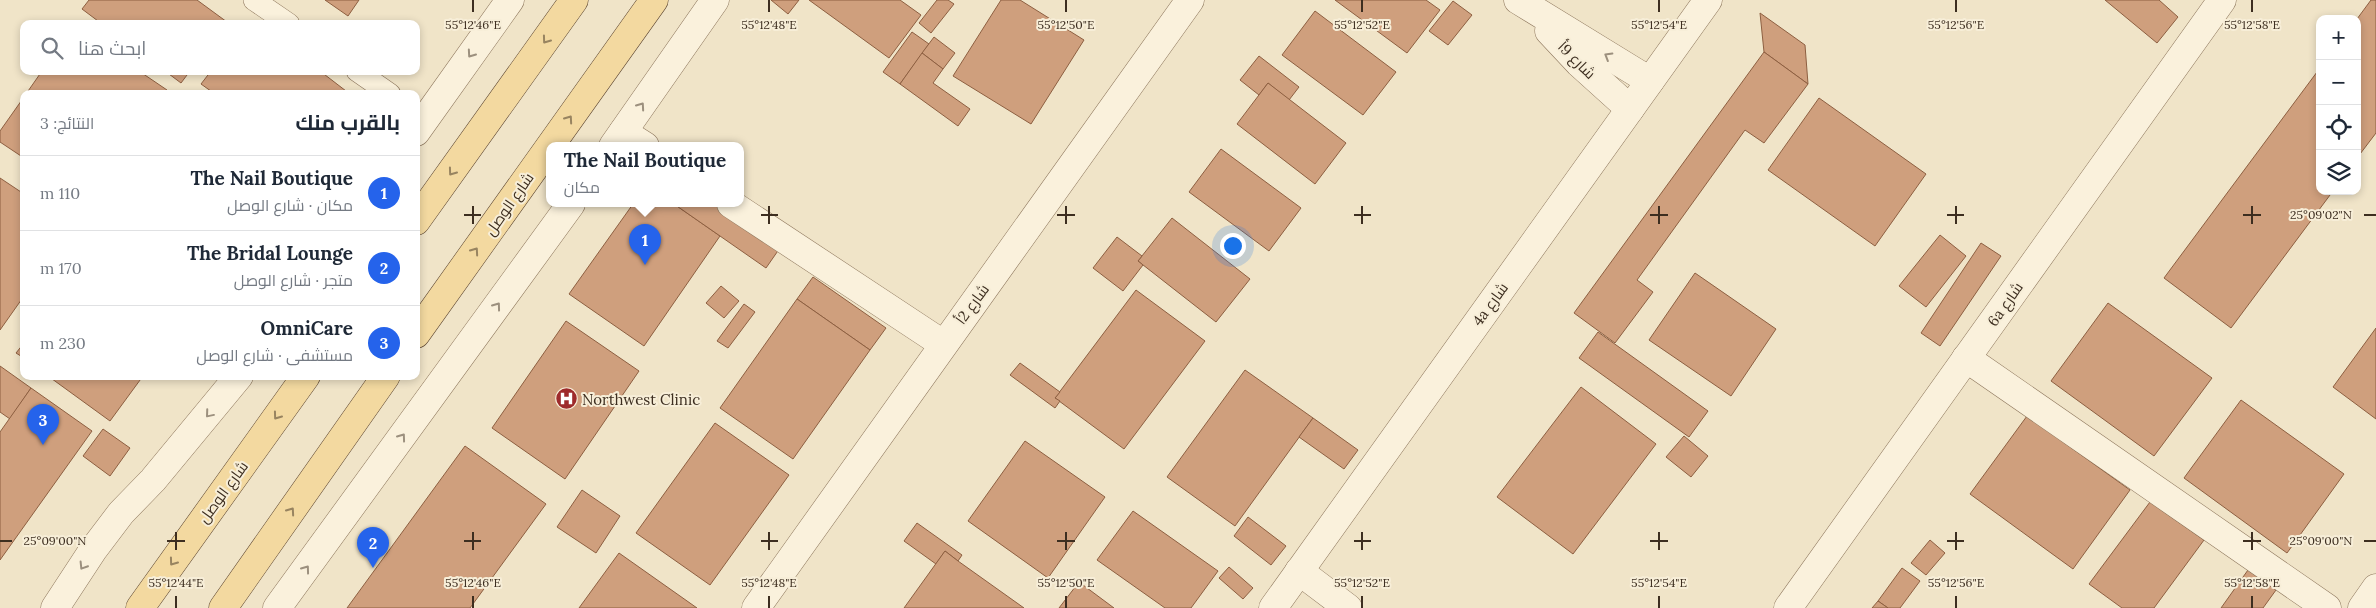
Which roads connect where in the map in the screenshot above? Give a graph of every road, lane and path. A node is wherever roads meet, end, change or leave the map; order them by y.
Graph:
1 (254, 0) edge
2 (510, 0) edge
3 (574, 0) edge
4 (654, 0) edge
5 (715, 0) edge
6 (1190, 0) edge
7 (1708, 0) edge
8 (2222, 0) edge
9 (1523, 4) edge
10 (283, 20) edge
11 (363, 75) edge
12 (1650, 81) junction
13 (384, 90) edge
14 (1630, 109) junction
15 (420, 120) edge
16 (553, 142) edge
17 (627, 142) edge
18 (546, 152) edge
19 (569, 207) edge
20 (736, 207) edge
21 (420, 215) edge
22 (420, 328) edge
23 (943, 344) junction
24 (1966, 358) junction
25 (237, 380) edge
26 (303, 380) edge
27 (383, 380) edge
28 (1299, 571) junction
29 (2376, 588) edge
30 (1285, 604) edge
31 (55, 608) edge
32 (140, 608) edge
33 (223, 608) edge
34 (277, 608) edge
35 (756, 608) edge
36 (1348, 608) edge
37 (1788, 608) edge
38 (2327, 608) edge
39 (2362, 608) edge

1 - 10 lane
2 -> 15 street
3 -> 21 main road
16 -> 4 main road, شارع الوصل
17 -> 5 street
6 - 23 street, شارع 2أ
7 - 12 street, 4a شارع
8 - 24 street, 6a شارع
12 -> 9 street, شارع 9أ
9 - 14 street, شارع 9أ
11 - 13 lane
12 - 14 street, 4a شارع
14 - 28 street, 4a شارع
22 -> 18 main road, شارع الوصل
34 -> 19 street
20 - 23 street
23 - 35 street, شارع 2أ
24 - 37 street, 6a شارع
24 - 38 street
25 -> 31 street
26 -> 32 main road, شارع الوصل
33 -> 27 main road
28 - 30 street, 4a شارع
28 - 36 street
29 - 39 street

